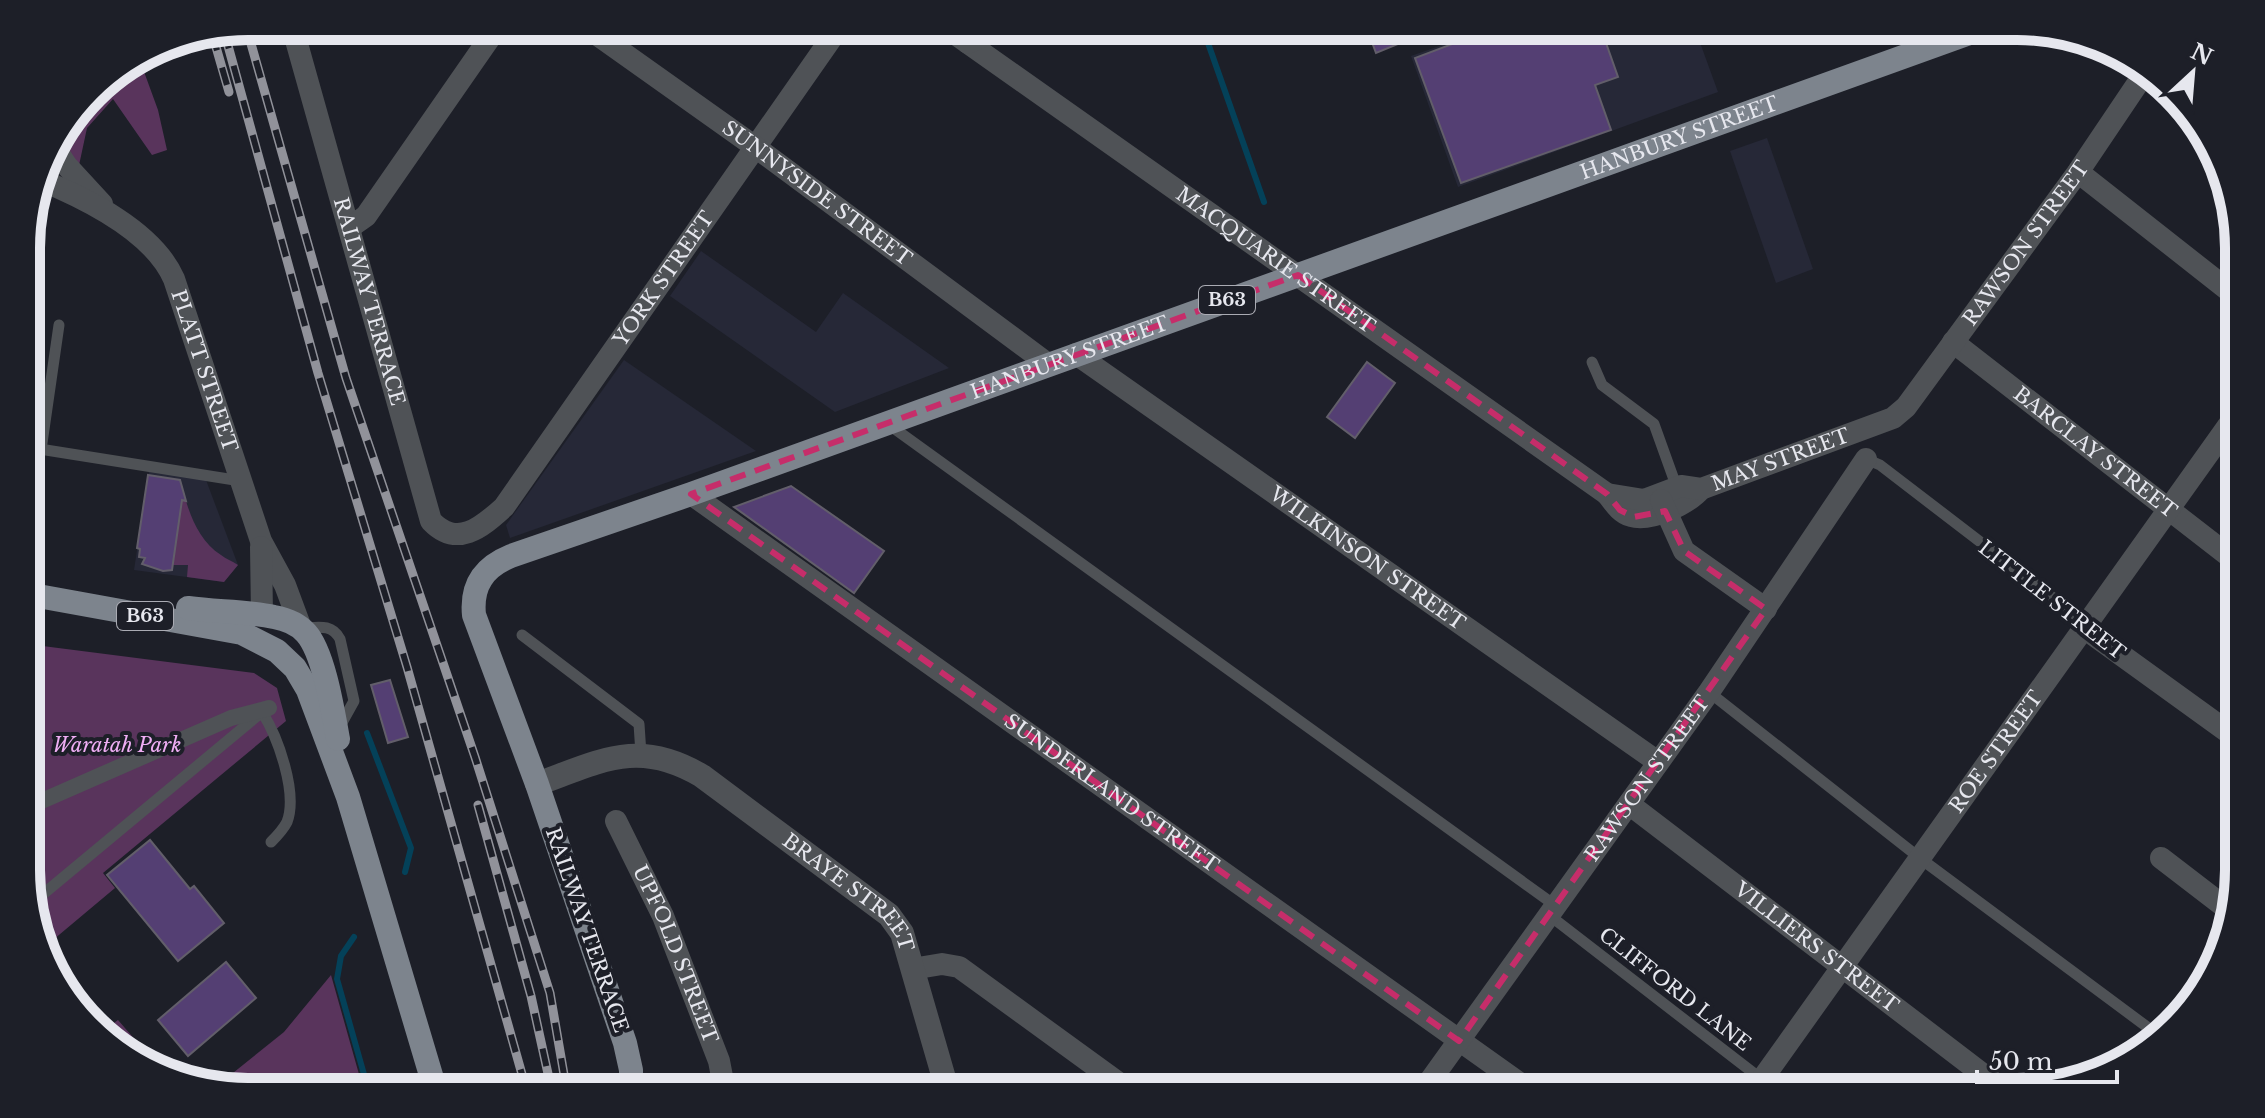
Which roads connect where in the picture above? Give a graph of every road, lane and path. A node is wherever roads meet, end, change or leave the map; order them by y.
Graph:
1 (296, 40) edge
2 (488, 40) edge
3 (605, 40) edge
4 (830, 40) edge
5 (964, 40) edge
6 (975, 40) edge
7 (1950, 40) edge
8 (968, 43) junction
9 (2140, 80) edge
10 (754, 146) junction
11 (61, 156) edge
12 (2078, 172) junction
13 (51, 184) edge
14 (116, 219) junction
15 (349, 228) junction
16 (1298, 275) junction
17 (2225, 288) edge
18 (59, 325) dead end
19 (1953, 342) junction
20 (1076, 354) junction
21 (1592, 362) dead end
22 (1048, 364) junction
23 (887, 424) junction
24 (1860, 431) joint
25 (2225, 431) edge
26 (41, 450) joint
27 (1866, 459) joint
28 (241, 481) junction
29 (691, 494) junction
30 (1667, 498) junction
31 (2170, 510) junction
32 (484, 525) joint
33 (261, 541) junction
34 (2225, 553) edge
35 (476, 588) joint
36 (40, 593) edge
37 (40, 594) edge
38 (1766, 609) junction
39 (262, 615) junction
40 (301, 628) junction
41 (2084, 628) junction
42 (522, 635) dead end
43 (314, 689) junction
44 (1709, 692) junction
45 (269, 708) dead end
46 (2225, 730) edge
47 (336, 731) junction
48 (641, 754) junction
49 (1658, 762) junction
50 (537, 784) junction
51 (348, 797) junction
52 (40, 802) edge
53 (1629, 804) junction
54 (616, 821) dead end
55 (271, 842) dead end
56 (2161, 858) dead end
57 (1921, 859) junction
58 (42, 895) edge
59 (2222, 905) edge
60 (1553, 910) junction
61 (1842, 965) junction
62 (912, 969) junction
63 (2150, 1029) edge
64 (1459, 1041) junction
65 (432, 1078) edge
66 (631, 1078) edge
67 (722, 1078) edge
68 (944, 1078) edge
69 (1112, 1078) edge
70 (1432, 1078) edge
71 (1512, 1078) edge
72 (1753, 1078) edge
73 (1770, 1078) edge
74 (1988, 1078) edge

1 - 15 street, RAILWAY TERRACE
2 - 15 street
3 - 10 street, SUNNYSIDE STREET
4 - 10 street, YORK STREET
5 - 8 street, MACQUARIE STREET
6 - 8 street
7 - 16 main road, HANBURY STREET / B63
8 - 16 street, MACQUARIE STREET
9 - 12 street, RAWSON STREET
10 - 22 street, SUNNYSIDE STREET
10 - 32 street, YORK STREET
11 - 14 street, PLATT STREET
12 - 17 street
12 - 19 street, RAWSON STREET
13 - 14 street, PLATT STREET
14 - 28 street, PLATT STREET
15 - 32 street, RAILWAY TERRACE
16 - 20 main road, HANBURY STREET / B63
16 - 30 street, MACQUARIE STREET
18 - 26 lane
19 - 24 street, RAWSON STREET
19 - 31 street, BARCLAY STREET
20 - 22 main road, HANBURY STREET / B63
20 - 49 street, WILKINSON STREET
21 - 30 lane
22 - 23 main road, HANBURY STREET / B63
23 - 29 main road, HANBURY STREET / B63
23 - 60 lane, CLIFFORD LANE
24 - 30 street, MAY STREET
25 - 31 street, ROE STREET
26 - 28 lane
27 - 38 street, RAWSON STREET
27 - 41 lane, LITTLE STREET
28 - 33 street, PLATT STREET
29 - 35 main road, HANBURY STREET / B63
29 - 64 street, SUNDERLAND STREET
30 - 38 street
31 - 34 street, BARCLAY STREET
31 - 41 street, ROE STREET
33 - 39 street, PLATT STREET
33 - 40 street, PLATT STREET
35 - 50 main road, RAILWAY TERRACE / B63
36 - 39 main road, B63
37 - 43 main road, B63
38 - 44 street, RAWSON STREET
39 - 40 main road, B63
39 - 43 main road
40 - 43 main road, B63
40 - 47 lane
41 - 46 street, LITTLE STREET
41 - 57 street, ROE STREET
42 - 48 lane
43 - 47 main road, B63
43 - 51 main road, B63
44 - 49 street, RAWSON STREET
44 - 57 lane
45 - 52 street
47 - 51 main road, B63
48 - 50 street, BRAYE STREET
48 - 62 street, BRAYE STREET
49 - 53 street, RAWSON STREET
50 - 66 main road, RAILWAY TERRACE / B63
51 - 65 main road, B63
53 - 60 street, RAWSON STREET
53 - 61 street, VILLIERS STREET
54 - 67 street, UPFOLD STREET
55 - 58 lane
56 - 59 street
57 - 61 street, ROE STREET
57 - 63 lane
60 - 64 street, RAWSON STREET
60 - 72 lane, CLIFFORD LANE
61 - 73 street, ROE STREET
61 - 74 street, VILLIERS STREET
62 - 68 street
62 - 69 street, BRAYE STREET
64 - 70 street, RAWSON STREET
64 - 71 street, SUNDERLAND STREET

